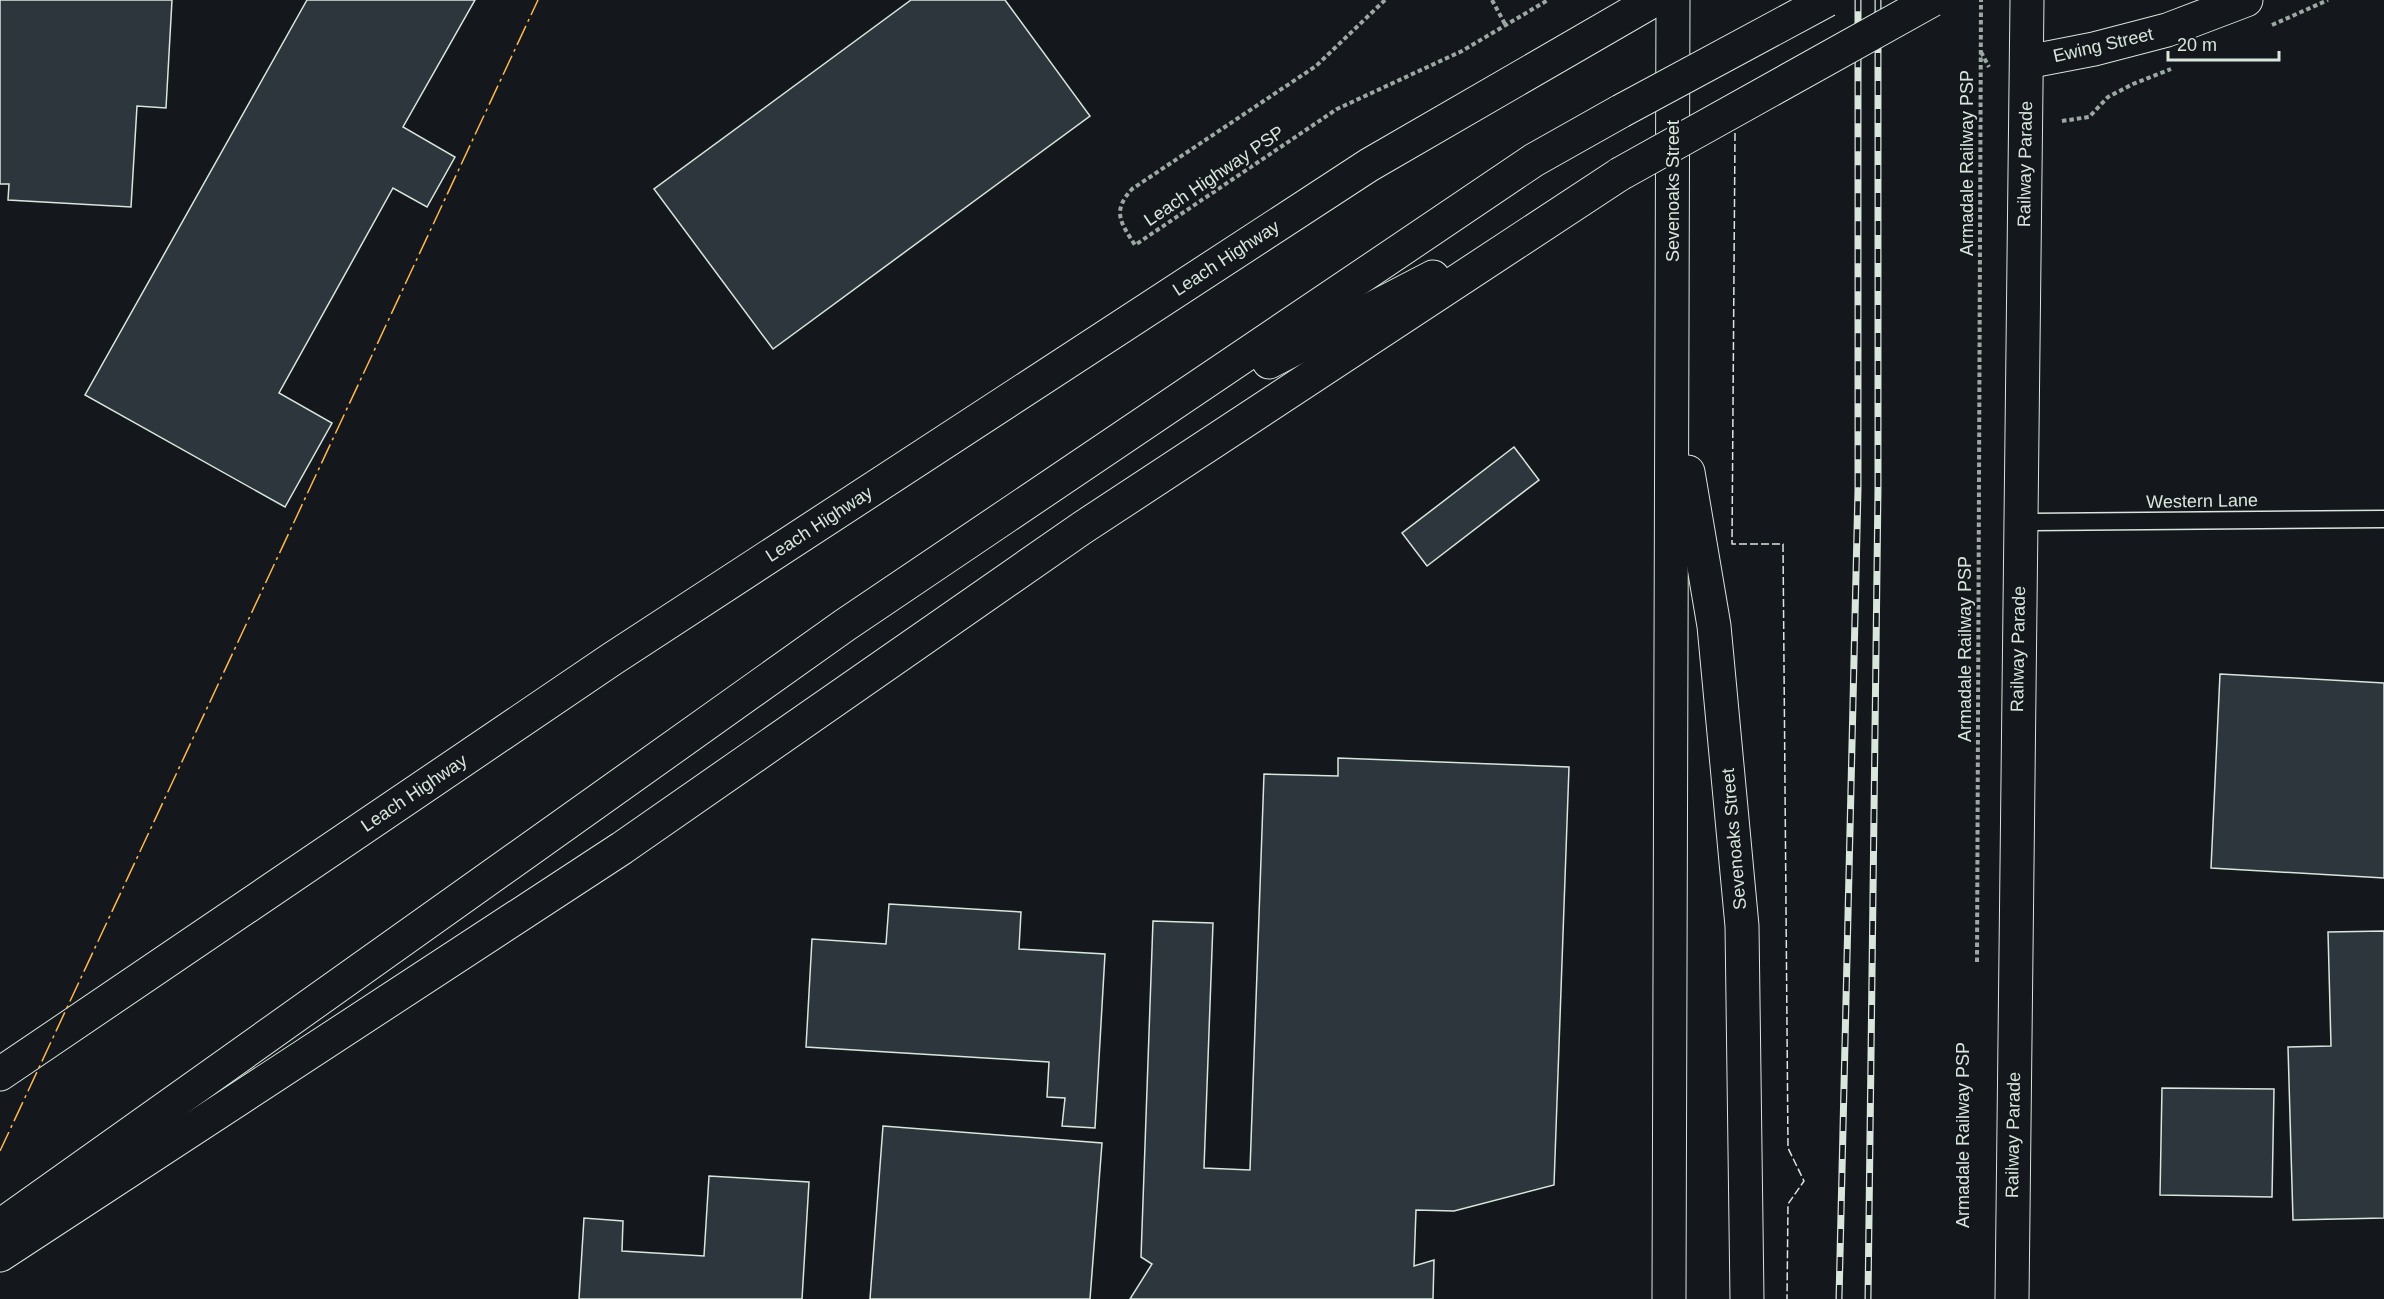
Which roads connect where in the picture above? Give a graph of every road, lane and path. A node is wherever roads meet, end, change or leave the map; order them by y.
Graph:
1 (1385, 0) edge
2 (1492, 0) edge
3 (1548, 0) edge
4 (1654, 0) edge
5 (1673, 0) edge
6 (1827, 0) edge
7 (1932, 0) edge
8 (1981, 0) edge
9 (2027, 0) edge
10 (2246, 0) edge
11 (1506, 26) junction
12 (2027, 62) junction
13 (1547, 220) junction
14 (1673, 382) junction
15 (1027, 502) junction
16 (2384, 519) edge
17 (2020, 522) junction
18 (1977, 965) dead end
19 (0, 1074) edge
20 (0, 1226) edge
21 (0, 1254) edge
22 (1669, 1299) edge
23 (1747, 1299) edge
24 (2012, 1299) edge

1 - 11 path, Leach Highway PSP
2 - 11 path
3 - 11 path, Leach Highway PSP
4 - 19 main road, Leach Highway
5 - 14 main road, Sevenoaks Street
6 - 15 main road, bridge
7 - 13 main road, bridge
8 - 18 path, Armadale Railway PSP
9 - 12 main road, Railway Parade
10 - 12 main road, Ewing Street
12 - 17 main road, Railway Parade
13 - 15 main road
13 - 21 main road
14 - 22 main road, Sevenoaks Street
14 - 23 main road, Sevenoaks Street
15 - 20 main road
16 - 17 lane, Western Lane
17 - 24 main road, Railway Parade

